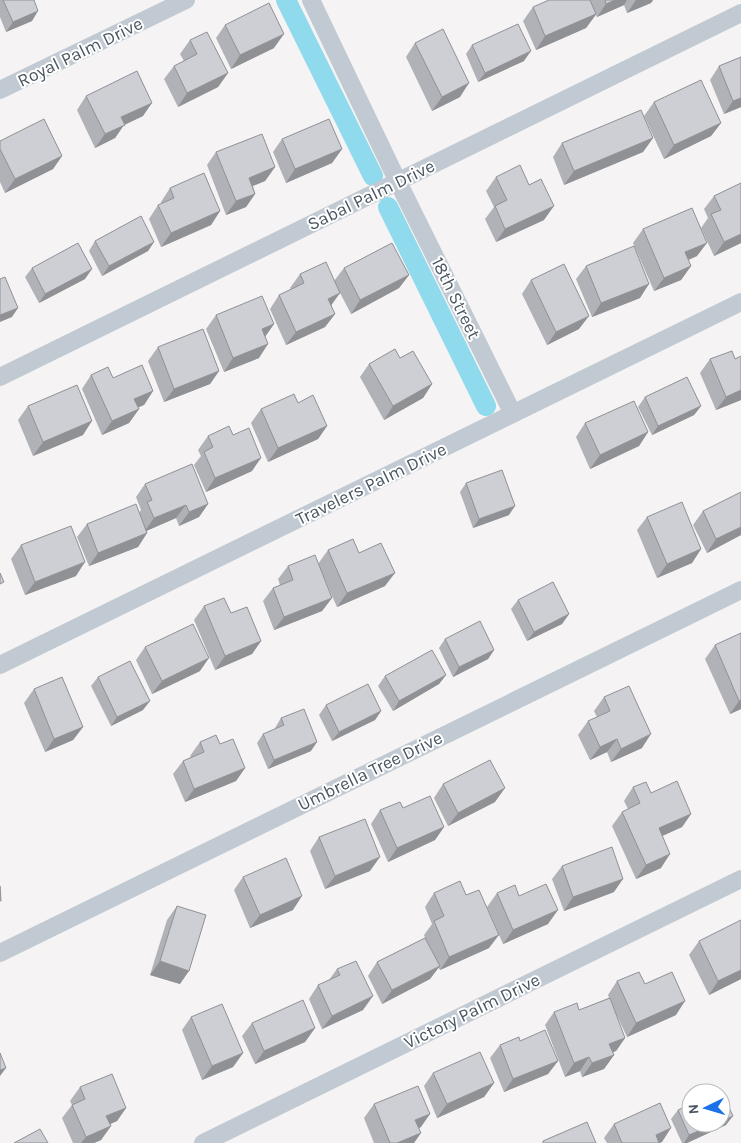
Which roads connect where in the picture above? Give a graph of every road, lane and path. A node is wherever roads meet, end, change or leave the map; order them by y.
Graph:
1 (186, 0) edge
2 (311, 0) edge
3 (741, 13) edge
4 (0, 90) edge
5 (398, 182) junction
6 (741, 302) edge
7 (0, 377) edge
8 (514, 414) junction
9 (741, 590) edge
10 (0, 665) edge
11 (741, 879) edge
12 (0, 953) edge
13 (203, 1143) edge

1 - 4 street, Royal Palm Drive
2 - 5 street, 18th Street
3 - 5 street, Sabal Palm Drive
5 - 7 street, Sabal Palm Drive
5 - 8 street, 18th Street
6 - 8 street, Travelers Palm Drive
8 - 10 street, Travelers Palm Drive
9 - 12 street, Umbrella Tree Drive
11 - 13 street, Victory Palm Drive

